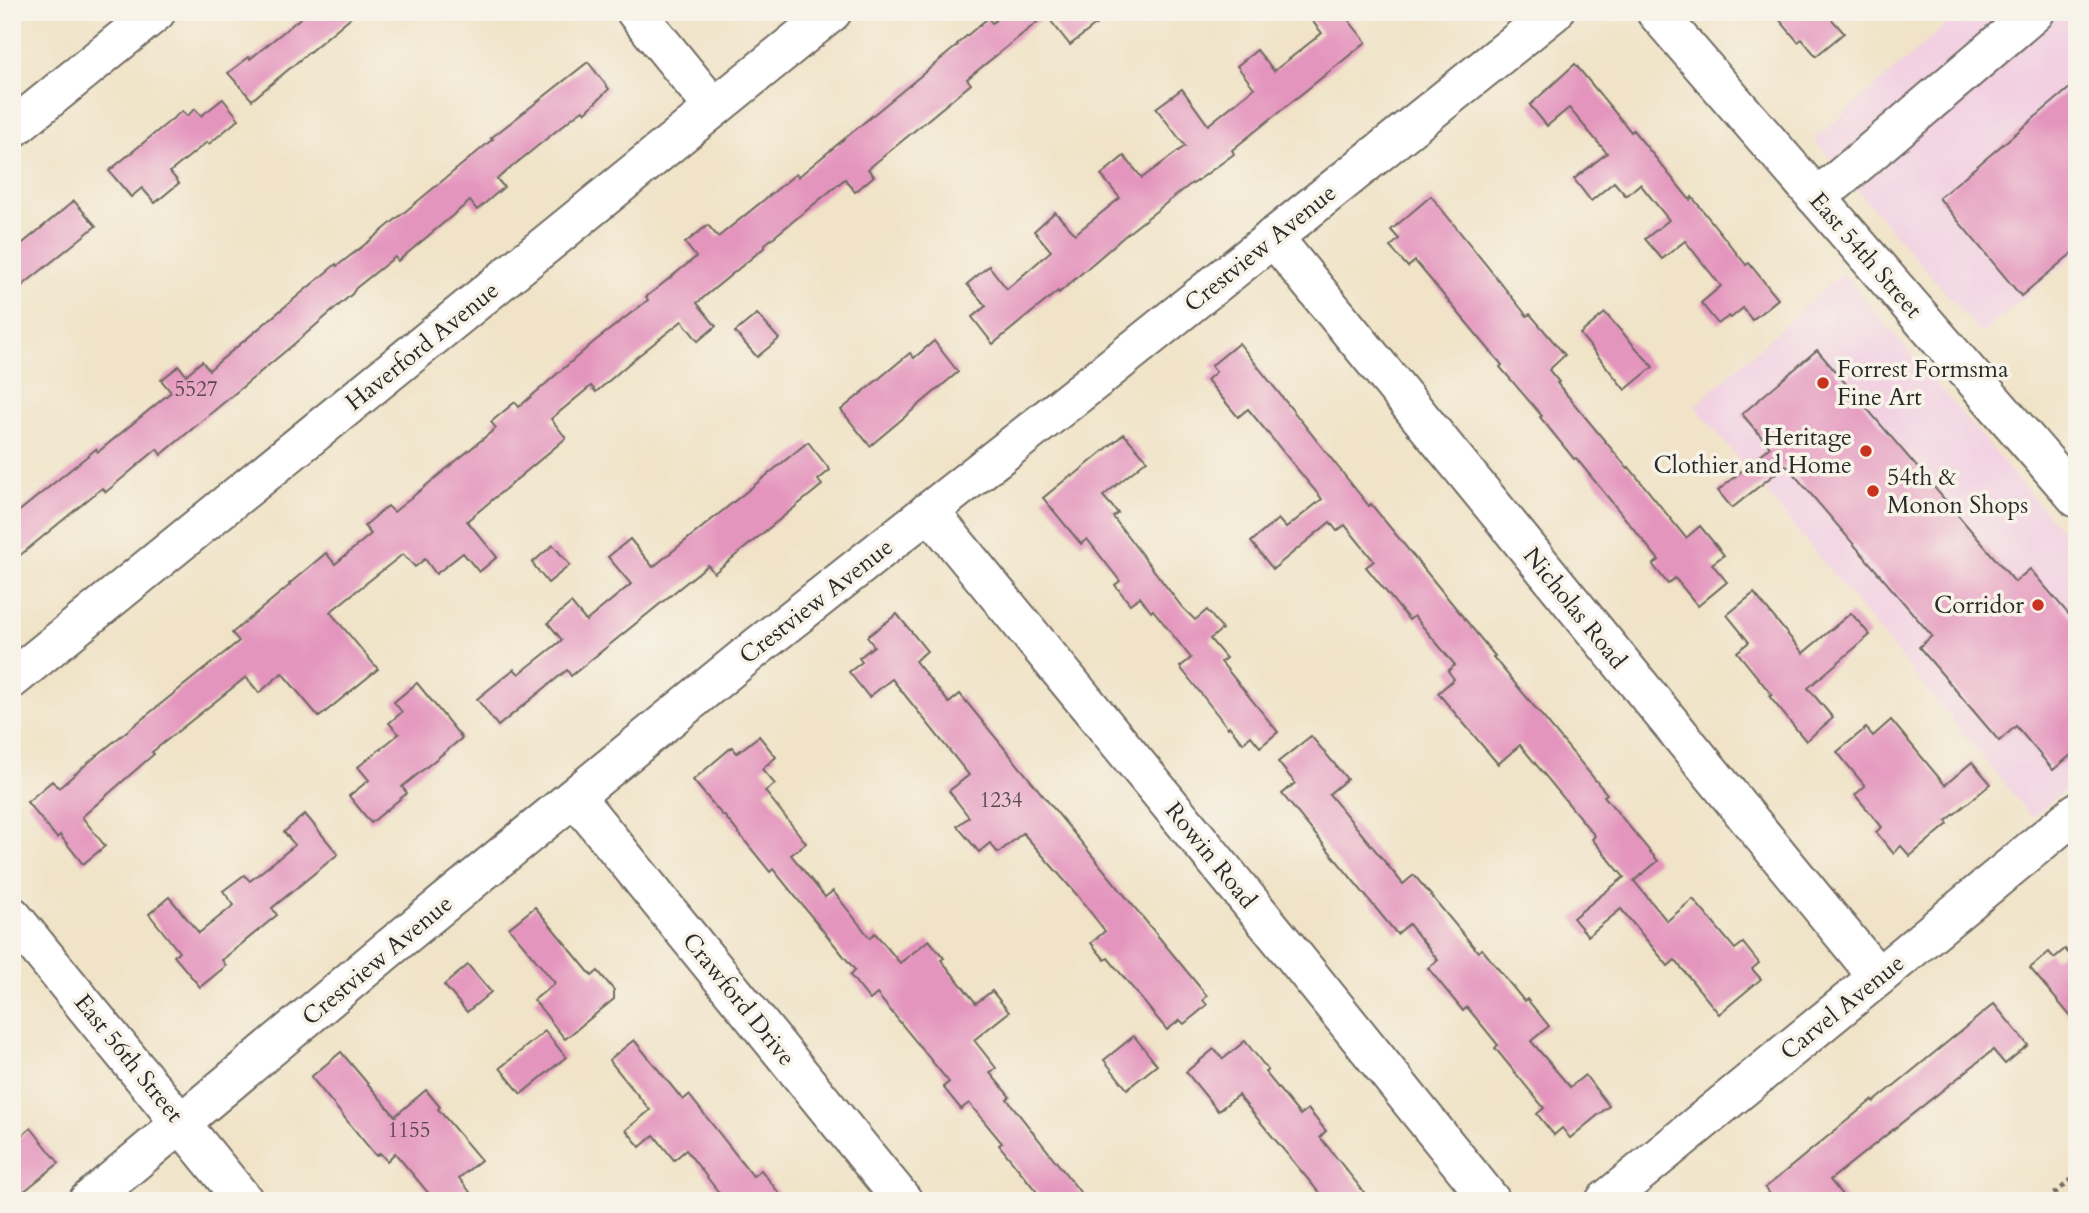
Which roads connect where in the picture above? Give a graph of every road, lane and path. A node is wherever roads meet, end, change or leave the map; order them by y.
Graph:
1 (156, 12) edge
2 (636, 12) edge
3 (832, 12) edge
4 (1554, 12) edge
5 (1656, 12) edge
6 (2035, 12) edge
7 (714, 108) junction
8 (12, 129) edge
9 (1815, 196) junction
10 (1273, 237) junction
11 (2077, 498) edge
12 (929, 511) junction
13 (12, 679) edge
14 (575, 797) junction
15 (2077, 812) edge
16 (12, 916) edge
17 (1878, 978) junction
18 (181, 1122) junction
19 (2077, 1175) edge
20 (88, 1201) edge
21 (244, 1201) edge
22 (903, 1201) edge
23 (1491, 1201) edge
24 (1605, 1201) edge
25 (2046, 1201) edge

1 - 8 street
2 - 7 street
3 - 7 street, Haverford Avenue
4 - 10 street, Crestview Avenue
5 - 9 street, East 54th Street
6 - 9 street
7 - 13 street, Haverford Avenue
9 - 11 street, East 54th Street
10 - 12 street, Crestview Avenue
10 - 17 street, Nicholas Road
12 - 14 street, Crestview Avenue
12 - 23 street, Rowin Road
14 - 18 street, Crestview Avenue
14 - 22 street, Crawford Drive
15 - 17 street, Carvel Avenue
16 - 18 street, East 56th Street
17 - 24 street, Carvel Avenue
18 - 20 street, Crestview Avenue
18 - 21 street, East 56th Street
19 - 25 path

